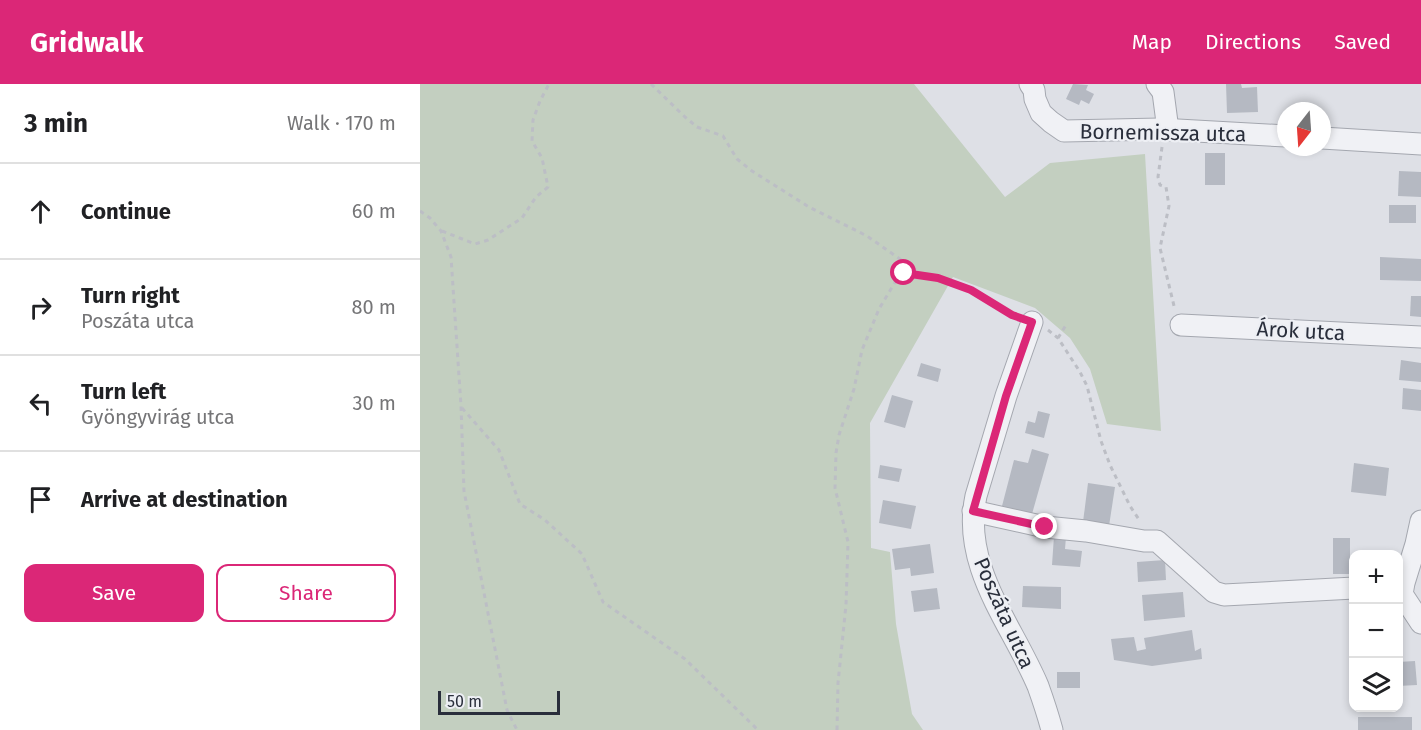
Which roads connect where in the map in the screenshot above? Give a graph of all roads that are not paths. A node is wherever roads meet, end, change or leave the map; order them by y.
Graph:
1 (1030, 84) edge
2 (1157, 84) edge
3 (1168, 130) junction
4 (1277, 136) edge
5 (1331, 139) edge
6 (1421, 144) edge
7 (1032, 322) road end
8 (1181, 325) road end
9 (1421, 337) edge
10 (973, 511) junction
11 (1421, 521) edge
12 (1419, 544) edge
13 (1403, 586) edge
14 (1349, 588) edge
15 (1403, 598) edge
16 (1421, 623) edge
17 (1052, 730) edge

1 - 3 street, Bornemissza utca
2 - 3 street
3 - 4 street, Bornemissza utca
5 - 6 street
7 - 10 street, Poszáta utca
8 - 9 street, Árok utca
10 - 14 street
10 - 17 street, Poszáta utca
11 - 12 street
12 - 13 street
15 - 16 street

